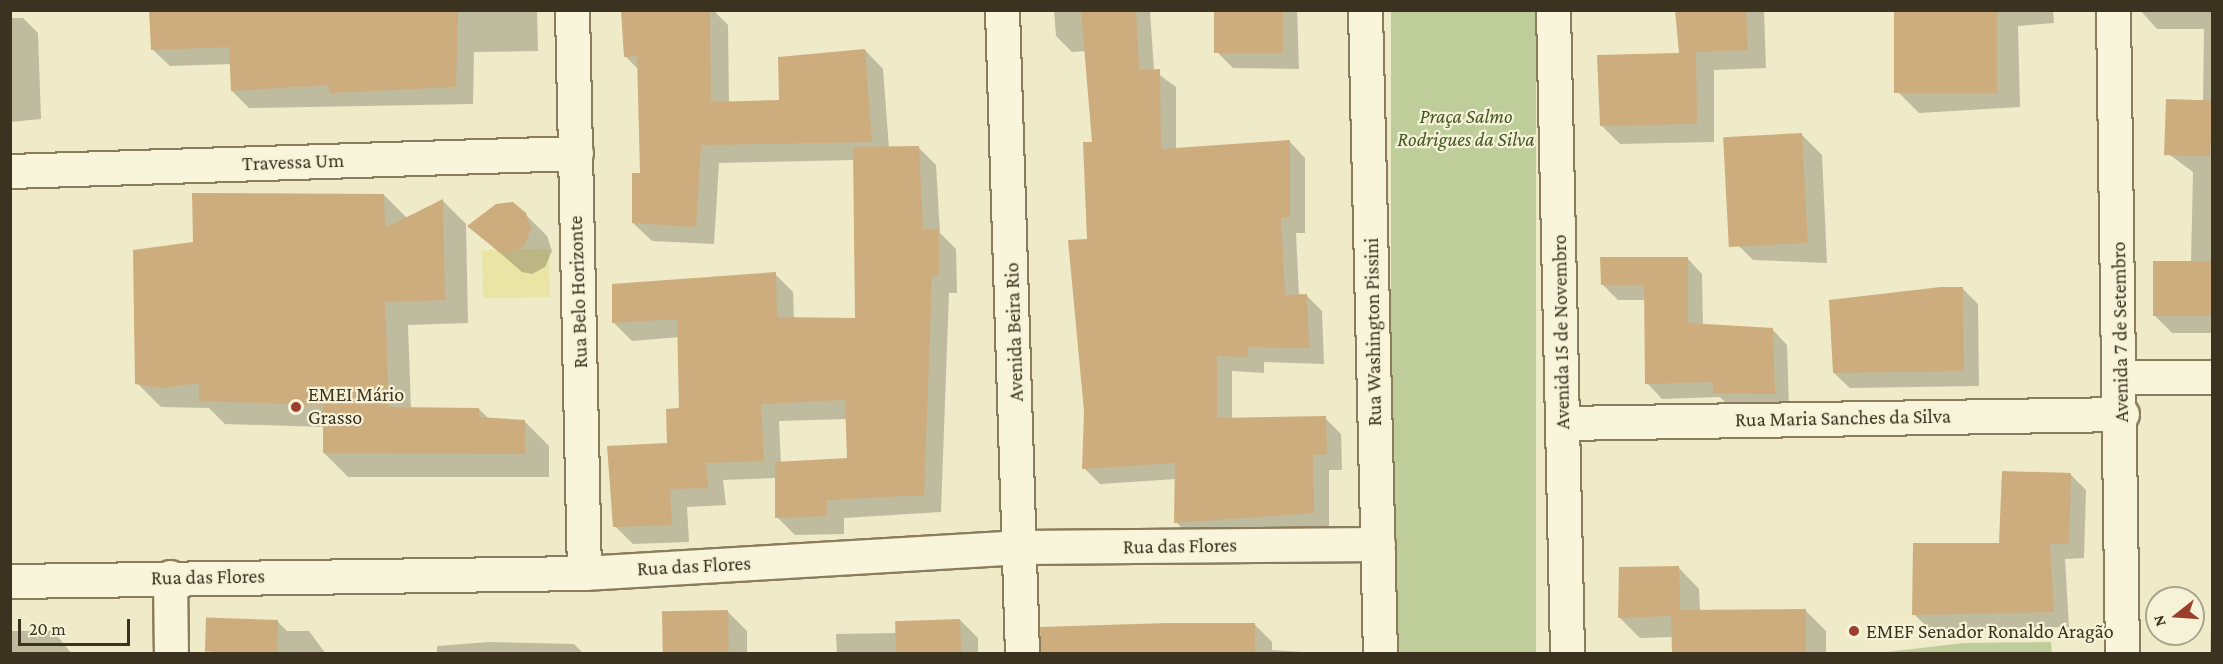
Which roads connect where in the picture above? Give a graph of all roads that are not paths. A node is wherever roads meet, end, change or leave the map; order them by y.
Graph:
1 (572, 10) edge
2 (1002, 10) edge
3 (1365, 10) edge
4 (1552, 10) edge
5 (2113, 10) edge
6 (576, 153) junction
7 (10, 171) edge
8 (2122, 377) junction
9 (2212, 378) edge
10 (2122, 414) junction
11 (1563, 423) junction
12 (1378, 544) junction
13 (1021, 547) junction
14 (584, 573) junction
15 (170, 577) junction
16 (10, 581) edge
17 (171, 654) edge
18 (1022, 654) edge
19 (1380, 654) edge
20 (1567, 654) edge
21 (2122, 654) edge

1 - 6 street, Rua Belo Horizonte
2 - 13 street, Avenida Beira Rio
3 - 12 street, Rua Washington Pissini
4 - 11 street, Avenida 15 de Novembro
5 - 8 street, Avenida 7 de Setembro
6 - 7 street, Travessa Um
6 - 14 street, Rua Belo Horizonte
8 - 9 street
8 - 10 street, Avenida 7 de Setembro
10 - 11 street, Rua Maria Sanches da Silva
10 - 21 street, Avenida 7 de Setembro
11 - 20 street, Avenida 15 de Novembro
12 - 13 street, Rua das Flores
12 - 19 street, Rua Washington Pissini
13 - 14 street, Rua das Flores
13 - 18 street, Avenida Beira Rio
14 - 15 street, Rua das Flores
15 - 16 street, Rua das Flores
15 - 17 street

